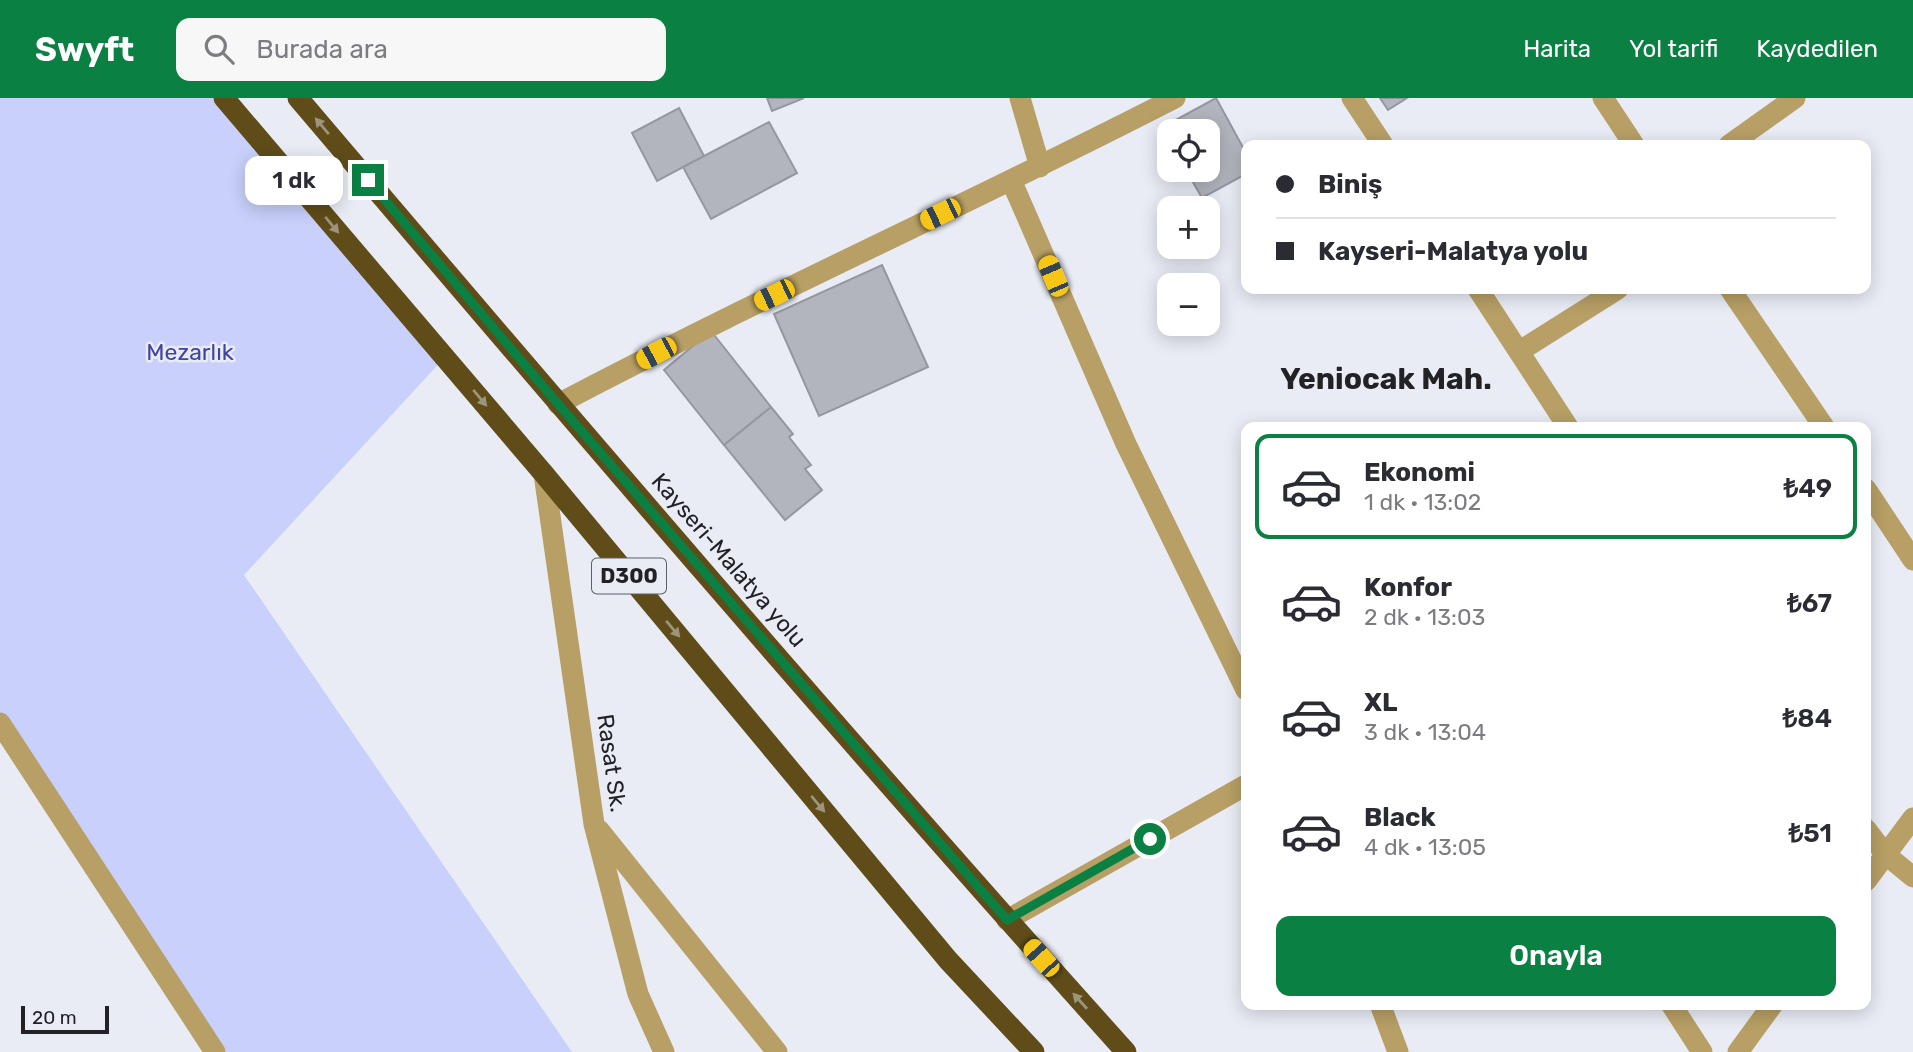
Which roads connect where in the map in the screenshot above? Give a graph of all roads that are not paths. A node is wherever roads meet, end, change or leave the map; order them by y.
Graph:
1 (224, 98) edge
2 (298, 98) edge
3 (1020, 98) edge
4 (1175, 98) edge
5 (1352, 98) edge
6 (1602, 98) edge
7 (1795, 98) edge
8 (1380, 140) edge
9 (1631, 140) edge
10 (1736, 140) edge
11 (1041, 167) junction
12 (1011, 180) junction
13 (1481, 294) edge
14 (1610, 294) edge
15 (1733, 294) edge
16 (1520, 351) junction
17 (558, 404) junction
18 (1565, 422) edge
19 (1821, 422) edge
20 (544, 474) junction
21 (1871, 497) edge
22 (1913, 560) edge
23 (1241, 680) edge
24 (0, 723) edge
25 (1241, 788) edge
26 (1913, 818) edge
27 (594, 824) junction
28 (1871, 836) edge
29 (1885, 854) junction
30 (1871, 874) edge
31 (1913, 877) edge
32 (1007, 920) junction
33 (1382, 1010) edge
34 (1675, 1010) edge
35 (1769, 1010) edge
36 (1746, 1048) edge
37 (215, 1052) edge
38 (664, 1052) edge
39 (777, 1052) edge
40 (1034, 1052) edge
41 (1126, 1052) edge
42 (1398, 1052) edge
43 (1702, 1052) edge

1 -> 20 highway, D300
17 -> 2 highway, Kayseri-Malatya yolu / D300
3 - 11 street
4 - 11 street
5 - 8 street
6 - 9 street
7 - 10 street
11 - 12 street
12 - 17 street
12 - 23 street
13 - 16 street
14 - 16 street
15 - 19 street
16 - 18 street
17 - 32 highway, Kayseri-Malatya yolu / D300
20 - 27 street, Rasat Sk.
20 -> 40 highway, D300
21 - 22 street
24 - 37 street
25 - 32 street
26 - 29 street
27 - 38 street, Rasat Sk.
27 - 39 street
28 - 29 street
29 - 30 street
29 - 31 street
41 -> 32 highway, Kayseri-Malatya yolu / D300
33 - 42 street
34 - 43 street
35 - 36 street

